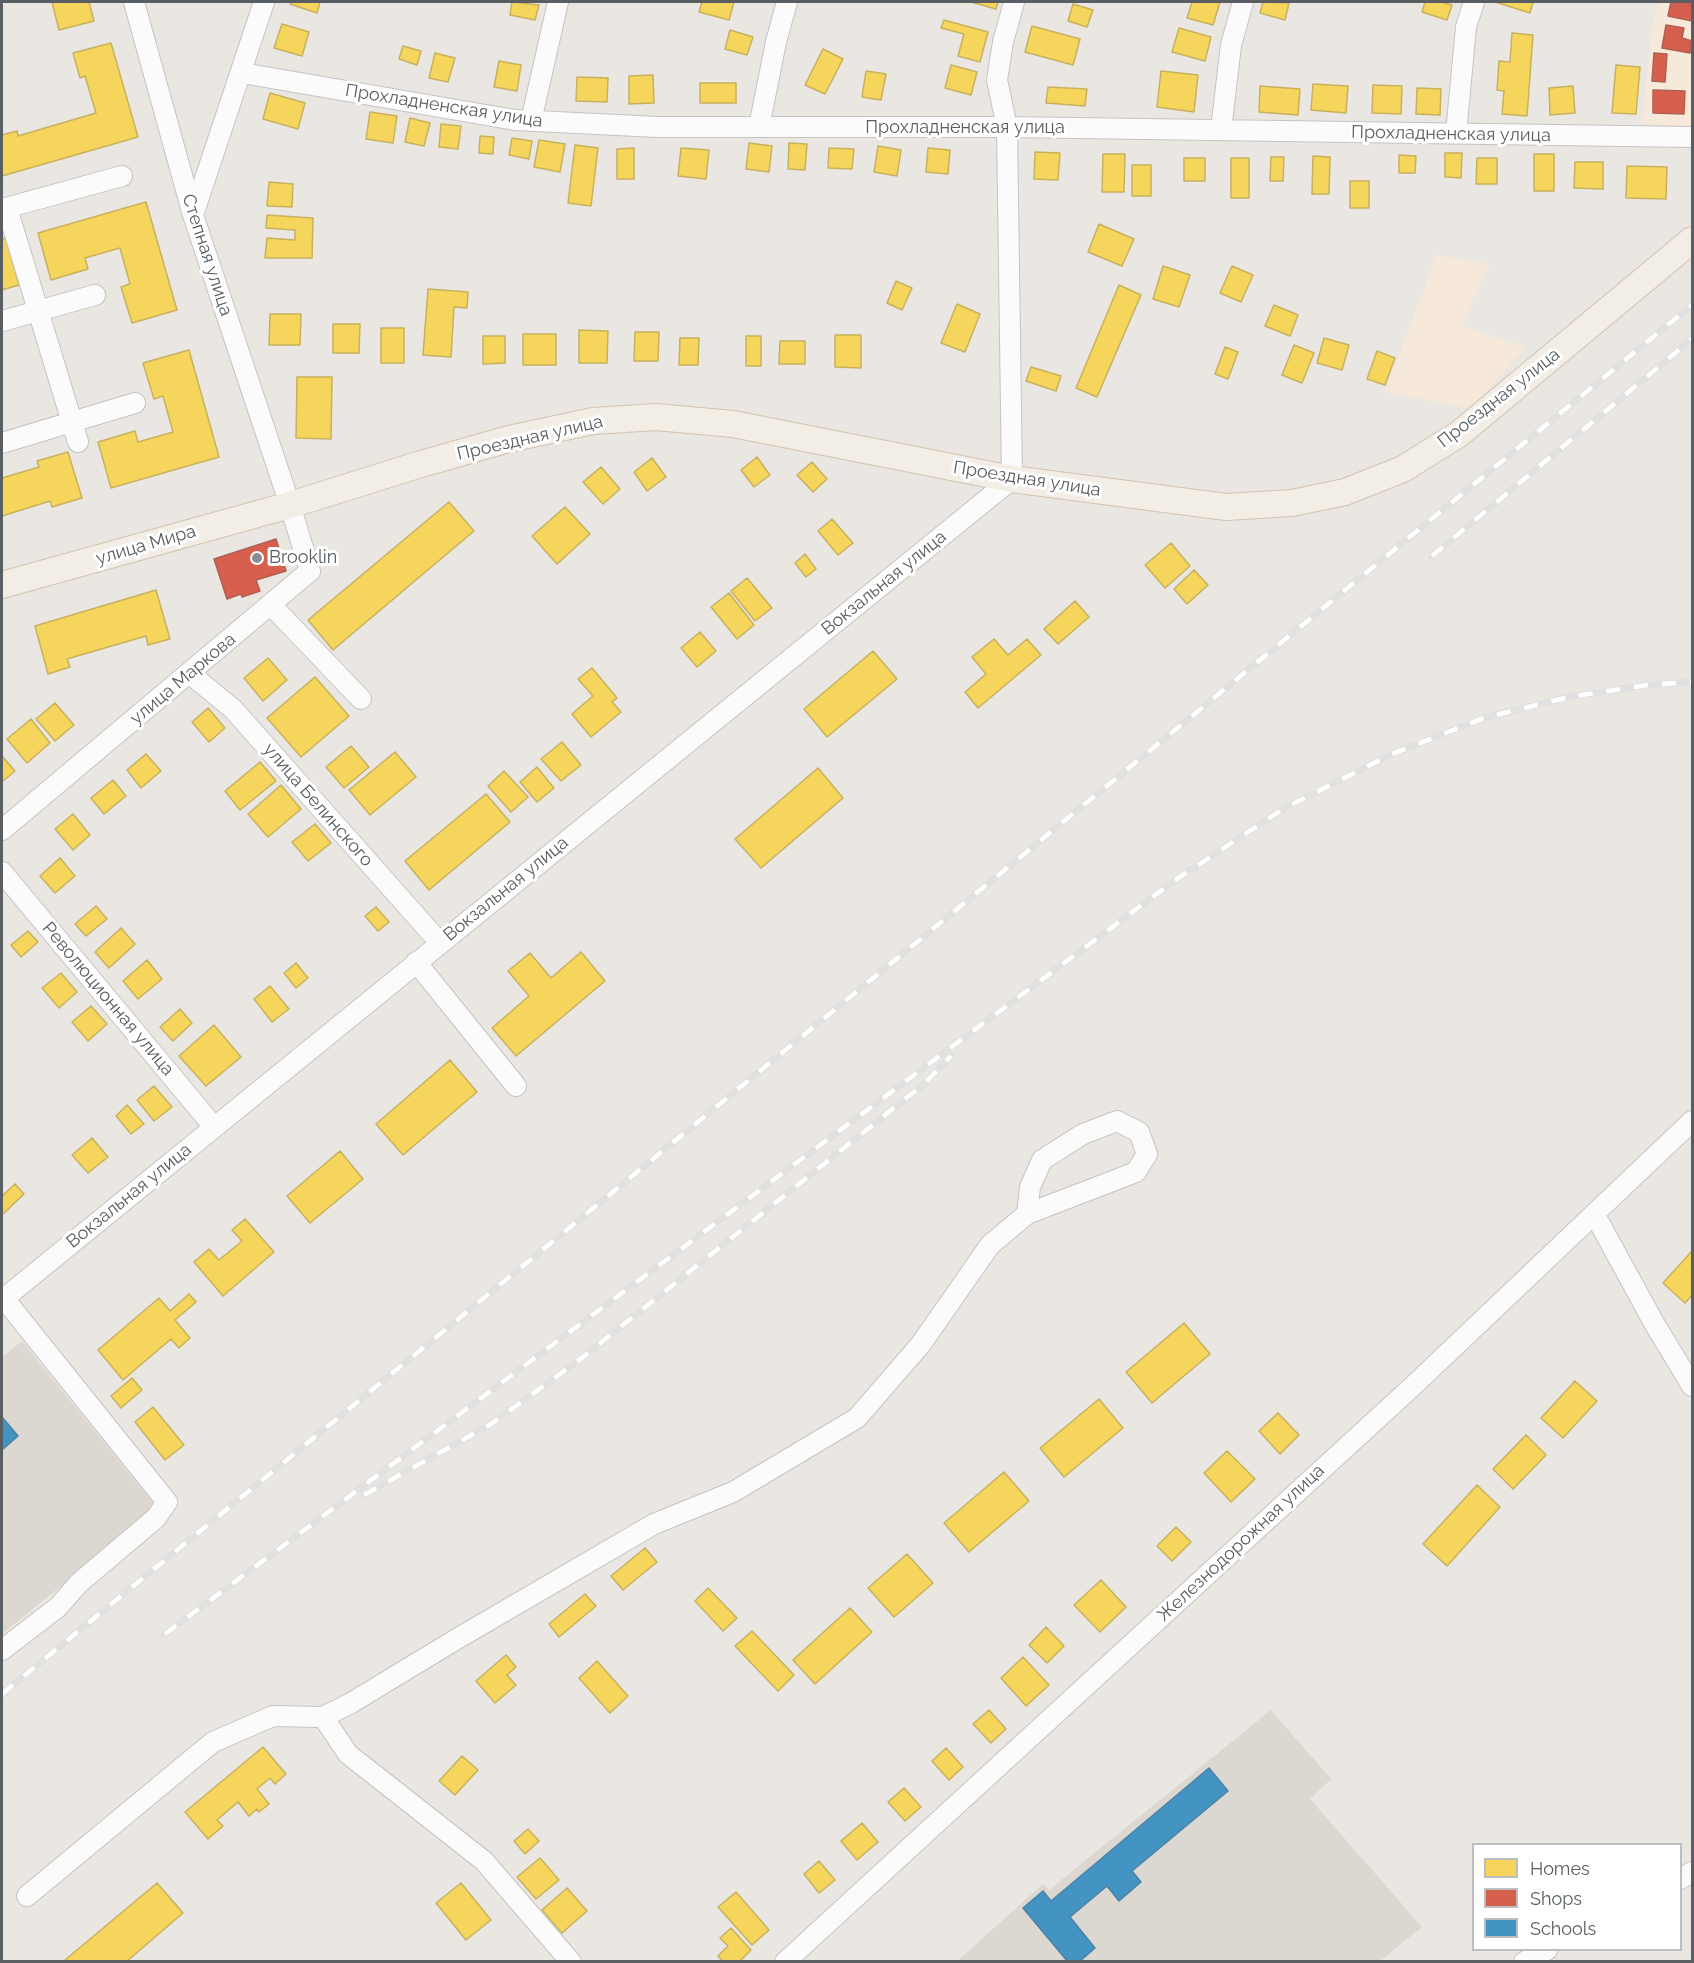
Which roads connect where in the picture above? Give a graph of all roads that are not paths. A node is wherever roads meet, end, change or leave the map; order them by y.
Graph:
1 (134, 2) edge
2 (264, 2) edge
3 (558, 2) edge
4 (787, 2) edge
5 (1014, 2) edge
6 (1243, 2) edge
7 (1474, 2) edge
8 (242, 73) junction
9 (531, 121) junction
10 (759, 127) junction
11 (1007, 128) junction
12 (1221, 130) junction
13 (1456, 134) junction
14 (1692, 137) edge
15 (122, 176) dead end
16 (4, 209) edge
17 (193, 215) junction
18 (1692, 240) edge
19 (95, 295) dead end
20 (38, 311) junction
21 (2, 321) edge
22 (135, 403) dead end
23 (72, 422) junction
24 (78, 442) dead end
25 (2, 443) edge
26 (1011, 479) junction
27 (290, 505) junction
28 (2, 585) edge
29 (271, 605) junction
30 (189, 673) junction
31 (361, 699) dead end
32 (2, 830) edge
33 (2, 872) edge
34 (440, 943) junction
35 (416, 962) junction
36 (516, 1086) dead end
37 (1692, 1121) edge
38 (214, 1127) junction
39 (1028, 1214) junction
40 (1595, 1215) junction
41 (2, 1299) edge
42 (1692, 1386) edge
43 (2, 1650) edge
44 (323, 1717) junction
45 (27, 1896) dead end
46 (1545, 1951) edge
47 (571, 1962) edge
48 (785, 1962) edge
49 (1524, 1962) edge

1 - 17 street, Степная улица
2 - 8 street
3 - 9 street
4 - 10 street
5 - 11 street
6 - 12 street
7 - 13 street
8 - 9 street, Прохладненская улица
8 - 17 street
9 - 10 street, Прохладненская улица
10 - 11 street, Прохладненская улица
11 - 12 street, Прохладненская улица
11 - 26 street
12 - 13 street, Прохладненская улица
13 - 14 street, Прохладненская улица
15 - 16 street
16 - 20 street
17 - 27 street, Степная улица
18 - 26 main road, Проездная улица
19 - 20 street
20 - 21 street
20 - 23 street
22 - 23 street
23 - 24 street
23 - 25 street
26 - 27 main road, Проездная улица
26 - 34 street, Вокзальная улица
27 - 28 main road, улица Мира
27 - 29 street, улица Маркова
29 - 30 street, улица Маркова
29 - 31 street
30 - 32 street, улица Маркова
30 - 34 street, улица Белинского
33 - 38 street, Революционная улица
34 - 35 street, Вокзальная улица
35 - 36 street
35 - 38 street, Вокзальная улица
37 - 40 street, Железнодорожная улица
38 - 41 street, Вокзальная улица
39 - 39 street
39 - 44 street
40 - 42 street
40 - 48 street, Железнодорожная улица
41 - 43 street
44 - 45 street
44 - 47 street
46 - 49 street

